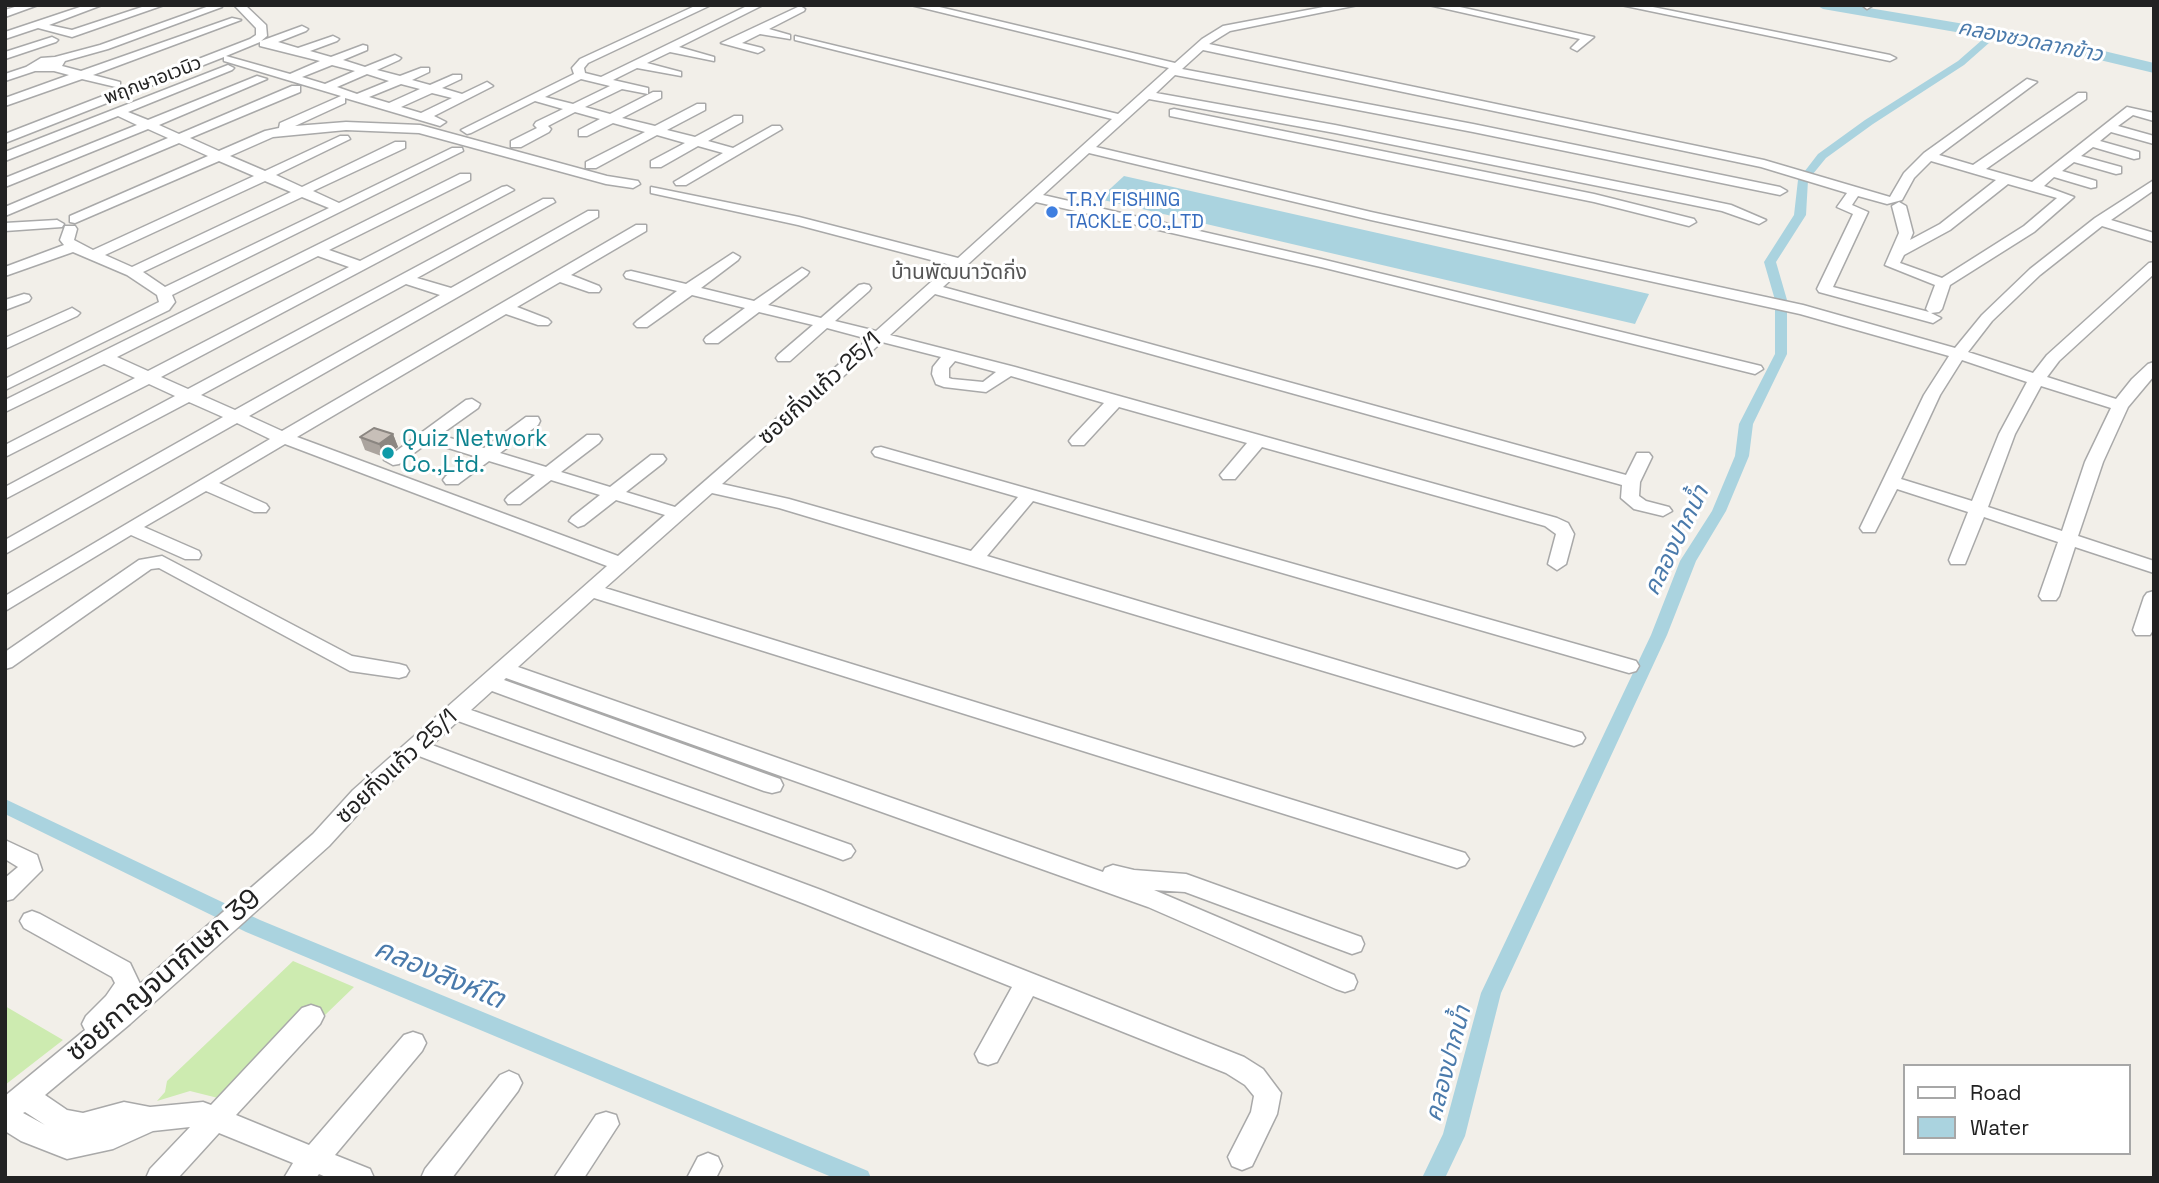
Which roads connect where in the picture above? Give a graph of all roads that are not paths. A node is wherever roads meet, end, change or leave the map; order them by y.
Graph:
1 (33, 5) edge
2 (97, 5) edge
3 (159, 5) edge
4 (239, 5) edge
5 (758, 5) edge
6 (916, 5) edge
7 (972, 5) edge
8 (1353, 5) edge
9 (1434, 5) edge
10 (1626, 5) edge
11 (217, 7) edge
12 (142, 8) edge
13 (700, 8) edge
14 (800, 9) dead end
15 (5, 14) edge
16 (955, 14) junction
17 (729, 19) junction
18 (236, 20) dead end
19 (1714, 22) junction
20 (38, 25) junction
21 (656, 28) junction
22 (302, 29) dead end
23 (761, 29) junction
24 (1699, 30) dead end
25 (5, 36) edge
26 (693, 36) junction
27 (786, 37) dead end
28 (799, 37) dead end
29 (244, 38) dead end
30 (333, 38) dead end
31 (52, 40) dead end
32 (268, 43) junction
33 (1204, 43) junction
34 (731, 44) junction
35 (363, 48) dead end
36 (613, 48) junction
37 (668, 48) junction
38 (1577, 48) dead end
39 (758, 50) dead end
40 (299, 51) junction
41 (9, 54) edge
42 (650, 57) junction
43 (394, 58) dead end
44 (1890, 58) dead end
45 (710, 59) dead end
46 (332, 61) junction
47 (1279, 61) junction
48 (56, 63) junction
49 (636, 64) junction
50 (37, 65) junction
51 (228, 68) dead end
52 (366, 70) junction
53 (425, 70) dead end
54 (1179, 70) junction
55 (1331, 72) junction
56 (259, 74) junction
57 (677, 74) dead end
58 (81, 75) junction
59 (580, 75) junction
60 (457, 77) dead end
61 (5, 78) edge
62 (605, 79) junction
63 (400, 80) junction
64 (1229, 80) junction
65 (2031, 82) dead end
66 (1382, 83) junction
67 (293, 84) junction
68 (1259, 84) junction
69 (116, 85) junction
70 (621, 85) junction
71 (487, 86) dead end
72 (323, 89) junction
73 (430, 89) junction
74 (1298, 91) junction
75 (1430, 92) junction
76 (1166, 93) dead end
77 (2082, 96) dead end
78 (533, 97) junction
79 (357, 98) junction
80 (464, 98) junction
81 (341, 100) dead end
82 (1141, 100) junction
83 (1331, 100) junction
84 (1203, 101) dead end
85 (5, 102) edge
86 (1362, 102) junction
87 (1479, 103) junction
88 (701, 107) dead end
89 (574, 108) junction
90 (1240, 108) dead end
91 (389, 110) junction
92 (1405, 110) junction
93 (118, 112) junction
94 (1269, 114) dead end
95 (1533, 114) junction
96 (422, 117) junction
97 (2154, 117) edge
98 (612, 118) junction
99 (1121, 118) junction
100 (1461, 118) dead end
101 (738, 119) dead end
102 (1435, 120) junction
103 (1311, 121) dead end
104 (5, 125) edge
105 (149, 125) junction
106 (1584, 125) junction
107 (1346, 127) dead end
108 (2108, 127) junction
109 (363, 128) junction
110 (1473, 128) junction
111 (776, 129) dead end
112 (467, 130) junction
113 (657, 131) junction
114 (583, 133) dead end
115 (1513, 133) junction
116 (278, 134) junction
117 (1382, 135) dead end
118 (179, 138) junction
119 (1643, 138) junction
120 (5, 139) edge
121 (344, 139) dead end
122 (1574, 139) dead end
123 (2153, 140) edge
124 (697, 142) junction
125 (1418, 142) dead end
126 (2090, 142) junction
127 (1548, 143) junction
128 (516, 144) junction
129 (400, 145) dead end
130 (1087, 149) junction
131 (1457, 149) dead end
132 (1701, 150) junction
133 (457, 151) dead end
134 (734, 152) junction
135 (1585, 152) junction
136 (2134, 155) dead end
137 (5, 156) edge
138 (1629, 156) junction
139 (1929, 156) junction
140 (223, 157) junction
141 (2071, 157) junction
142 (1493, 158) dead end
143 (1737, 158) junction
144 (656, 164) dead end
145 (1694, 164) dead end
146 (1532, 166) dead end
147 (1791, 166) dead end
148 (1662, 168) junction
149 (1975, 170) junction
150 (2116, 170) dead end
151 (1732, 171) dead end
152 (582, 173) junction
153 (1570, 173) dead end
154 (2053, 173) junction
155 (265, 175) junction
156 (1703, 176) junction
157 (465, 177) dead end
158 (2005, 179) junction
159 (681, 182) dead end
160 (1610, 182) dead end
161 (5, 183) edge
162 (2091, 184) dead end
163 (2154, 184) edge
164 (2034, 187) junction
165 (507, 190) dead end
166 (639, 190) junction
167 (301, 191) junction
168 (1650, 191) dead end
169 (1780, 191) dead end
170 (1856, 193) junction
171 (1034, 197) junction
172 (1692, 199) dead end
173 (1894, 201) junction
174 (548, 202) dead end
175 (340, 208) junction
176 (5, 212) edge
177 (593, 214) dead end
178 (1759, 220) dead end
179 (2100, 221) junction
180 (1689, 222) dead end
181 (71, 223) junction
182 (6, 228) edge
183 (641, 228) dead end
184 (2154, 238) edge
185 (73, 247) junction
186 (317, 251) junction
187 (1898, 252) junction
188 (94, 255) junction
189 (733, 257) dead end
190 (960, 263) junction
191 (362, 266) junction
192 (2154, 266) edge
193 (5, 272) edge
194 (132, 272) junction
195 (802, 272) dead end
196 (631, 275) dead end
197 (559, 276) junction
198 (405, 279) junction
199 (1943, 283) junction
200 (864, 288) dead end
201 (594, 289) dead end
202 (688, 289) junction
203 (932, 289) junction
204 (164, 293) junction
205 (450, 293) junction
206 (24, 298) dead end
207 (5, 306) edge
208 (758, 306) junction
209 (505, 308) junction
210 (72, 313) dead end
211 (543, 322) dead end
212 (825, 322) junction
213 (642, 324) dead end
214 (878, 337) junction
215 (712, 340) dead end
216 (5, 344) edge
217 (1958, 354) junction
218 (952, 355) junction
219 (103, 357) junction
220 (784, 358) dead end
221 (2154, 366) edge
222 (1755, 369) dead end
223 (1009, 370) junction
224 (149, 377) junction
225 (2037, 379) junction
226 (7, 383) edge
227 (188, 396) junction
228 (1115, 401) junction
229 (472, 404) dead end
230 (2120, 406) junction
231 (5, 407) edge
232 (234, 416) junction
233 (531, 421) dead end
234 (427, 436) junction
235 (283, 438) junction
236 (593, 439) dead end
237 (1078, 441) dead end
238 (1258, 441) junction
239 (5, 452) edge
240 (881, 452) dead end
241 (487, 455) junction
242 (1643, 457) dead end
243 (657, 459) dead end
244 (393, 460) dead end
245 (548, 475) junction
246 (1229, 475) dead end
247 (452, 480) dead end
248 (1891, 481) junction
249 (1631, 482) junction
250 (205, 484) junction
251 (710, 487) junction
252 (5, 494) edge
253 (611, 495) junction
254 (1029, 495) junction
255 (514, 500) dead end
256 (260, 508) dead end
257 (1979, 508) junction
258 (1663, 511) dead end
259 (679, 514) junction
260 (578, 521) dead end
261 (130, 528) junction
262 (1869, 528) dead end
263 (2070, 539) junction
264 (5, 548) edge
265 (192, 555) dead end
266 (975, 558) junction
267 (1958, 560) dead end
268 (620, 564) junction
269 (1557, 564) dead end
270 (2154, 567) edge
271 (591, 590) junction
272 (2049, 597) dead end
273 (2154, 597) edge
274 (5, 605) edge
275 (2143, 630) dead end
276 (5, 662) edge
277 (1629, 666) dead end
278 (399, 671) dead end
279 (501, 671) junction
280 (455, 712) junction
281 (1574, 738) dead end
282 (416, 747) junction
283 (772, 785) dead end
284 (321, 840) joint
285 (5, 849) edge
286 (843, 850) dead end
287 (1457, 859) dead end
288 (5, 892) edge
289 (32, 921) dead end
290 (1352, 944) dead end
291 (1028, 982) junction
292 (1345, 982) dead end
293 (311, 1016) dead end
294 (92, 1040) junction
295 (412, 1043) dead end
296 (988, 1054) dead end
297 (509, 1083) dead end
298 (12, 1108) edge
299 (216, 1117) junction
300 (606, 1124) dead end
301 (1242, 1157) dead end
302 (306, 1168) edge
303 (160, 1178) edge
304 (360, 1178) edge
305 (435, 1178) edge
306 (568, 1178) edge

1 - 15 street
2 - 20 street
3 - 12 street
4 - 120 street, พฤกษาอเวนิว
5 - 17 street
6 - 16 street
7 - 16 street
8 - 33 street, ซอยกิ่งแก้ว 25/1
9 - 38 street
10 - 19 street
11 - 48 street
12 - 20 street
13 - 17 street
13 - 21 street
14 - 23 street
16 - 54 street
17 - 23 street
17 - 26 street
18 - 58 street
19 - 24 street
19 - 44 street
20 - 25 street
21 - 26 street
21 - 36 street
22 - 32 street
23 - 27 street
23 - 34 street
26 - 34 street
26 - 37 street
28 - 99 street
29 - 69 street
30 - 40 street
31 - 41 street
32 - 40 street
32 - 56 street
33 - 47 street
33 - 54 street, ซอยกิ่งแก้ว 25/1
33 - 147 street
34 - 39 street
35 - 46 street
36 - 42 street
36 - 59 street
37 - 42 street
37 - 45 street
40 - 46 street
40 - 56 street
41 - 50 street
42 - 49 street
43 - 52 street
46 - 52 street
46 - 67 street
47 - 55 street
47 - 68 street
48 - 50 street
48 - 58 street
49 - 57 street
49 - 62 street
50 - 61 street
51 - 93 street
52 - 63 street
52 - 72 street
53 - 63 street
54 - 64 street
54 - 76 street
54 - 82 street, ซอยกิ่งแก้ว 25/1
55 - 66 street
55 - 74 street
56 - 67 street
56 - 105 street
58 - 69 street
58 - 85 street
59 - 62 street
59 - 78 street
60 - 73 street
62 - 70 street
63 - 73 street
63 - 79 street
64 - 68 street
64 - 84 street
65 - 139 street
66 - 75 street
66 - 86 street
67 - 72 street
67 - 118 street
68 - 74 street
68 - 90 street
69 - 104 street
70 - 89 street
70 - 98 street
71 - 80 street
72 - 79 street
73 - 80 street
73 - 91 street
74 - 83 street
74 - 94 street
75 - 87 street
75 - 92 street
77 - 149 street
78 - 89 street
78 - 112 street
79 - 91 street
80 - 96 street
81 - 116 street
82 - 99 street, ซอยกิ่งแก้ว 25/1
82 - 178 street
82 - 180 street
83 - 86 street
83 - 103 street
86 - 92 street
86 - 107 street
87 - 95 street
87 - 100 street
88 - 113 street
89 - 98 street
89 - 128 street
91 - 96 street
91 - 109 street
92 - 102 street
92 - 117 street
93 - 105 street
93 - 137 street
95 - 106 street
95 - 115 street
96 - 112 street
97 - 108 street
98 - 113 street
98 - 114 street
99 - 130 street, ซอยกิ่งแก้ว 25/1
101 - 124 street
102 - 110 street
102 - 125 street
105 - 118 street
105 - 161 street
106 - 119 street
106 - 122 street
108 - 123 street
108 - 126 street
109 - 116 street
109 - 152 street
110 - 115 street
110 - 131 street
111 - 134 street
112 - 128 street
113 - 124 street
113 - 152 street
115 - 127 street
115 - 142 street
116 - 140 street
118 - 140 street
118 - 176 street
119 - 132 street
119 - 138 street
121 - 155 street
124 - 134 street
124 - 144 street
126 - 136 street
126 - 141 street
127 - 135 street
127 - 146 street
128 - 152 street
129 - 167 street
130 - 171 street, ซอยกิ่งแก้ว 25/1
130 - 217 street
132 - 143 street
132 - 145 street
133 - 175 street
134 - 159 street
135 - 138 street
135 - 153 street
138 - 148 street
138 - 160 street
139 - 149 street
139 - 173 street
140 - 155 street
140 - 181 street
141 - 150 street
141 - 154 street
143 - 151 street
143 - 170 street
148 - 156 street
148 - 168 street
149 - 158 street
152 - 166 street
152 - 166 street
154 - 162 street
154 - 164 street
155 - 167 street
155 - 188 street
156 - 169 street
156 - 172 street
157 - 186 street
158 - 164 street
158 - 187 street
163 - 179 street
164 - 199 street
165 - 191 street
166 - 190 street
167 - 175 street
167 - 194 street
170 - 173 street
170 - 199 street
171 - 190 street, ซอยกิ่งแก้ว 25/1
171 - 222 street
173 - 187 street
174 - 198 street
175 - 204 street
177 - 205 street
179 - 184 street
179 - 217 street
181 - 182 street
181 - 185 street
183 - 197 street
185 - 188 street
185 - 193 street
186 - 191 street
186 - 219 street
187 - 199 street
188 - 194 street
189 - 202 street
190 - 203 street, ซอยกิ่งแก้ว 25/1
191 - 224 street
192 - 225 street
194 - 204 street
195 - 208 street
196 - 202 street
197 - 201 street
197 - 209 street
198 - 205 street
198 - 227 street
200 - 212 street
202 - 208 street
202 - 213 street
203 - 214 street, ซอยกิ่งแก้ว 25/1
203 - 249 street
204 - 226 street
205 - 232 street
206 - 207 street
208 - 212 street
208 - 215 street
209 - 211 street
209 - 235 street
210 - 216 street
212 - 214 street
212 - 220 street
214 - 218 street
214 - 251 street, ซอยกิ่งแก้ว 25/1
217 - 225 street
217 - 248 street
218 - 223 street
218 - 223 street
219 - 224 street
219 - 231 street
221 - 230 street
223 - 228 street
224 - 227 street
224 - 239 street
225 - 230 street
225 - 257 street
227 - 232 street
227 - 252 street
228 - 237 street
228 - 238 street
229 - 234 street
230 - 263 street
232 - 235 street
232 - 264 street
233 - 241 street
234 - 241 street
234 - 244 street
235 - 250 street
235 - 268 street
236 - 245 street
238 - 246 street
238 - 269 street
240 - 254 street
241 - 245 street
241 - 247 street
242 - 249 street
243 - 253 street
245 - 253 street
245 - 255 street
248 - 257 street
248 - 262 street
249 - 258 street
250 - 256 street
250 - 261 street
251 - 259 street, ซอยกิ่งแก้ว 25/1
251 - 266 street
253 - 259 street
253 - 260 street
254 - 266 street
254 - 277 street
257 - 263 street
257 - 267 street
259 - 268 street, ซอยกิ่งแก้ว 25/1
261 - 265 street
261 - 274 street
263 - 270 street
263 - 272 street
266 - 281 street
268 - 271 street, ซอยกิ่งแก้ว 25/1
271 - 279 street, ซอยกิ่งแก้ว 25/1
271 - 287 street
273 - 275 street
276 - 278 street
279 - 280 street, ซอยกิ่งแก้ว 25/1
279 - 283 street
279 - 290 street
279 - 292 street
280 - 282 street, ซอยกิ่งแก้ว 25/1
280 - 286 street
282 - 284 street, ซอยกิ่งแก้ว 25/1
282 - 291 street
284 - 294 street, ซอยกาญจนาภิเษก 39
285 - 288 street
289 - 294 street
291 - 296 street
291 - 301 street
293 - 299 street
294 - 298 street, ซอยกาญจนาภิเษก 39
295 - 302 street
297 - 305 street
298 - 299 street
299 - 302 street
299 - 303 street
300 - 306 street
302 - 304 street

